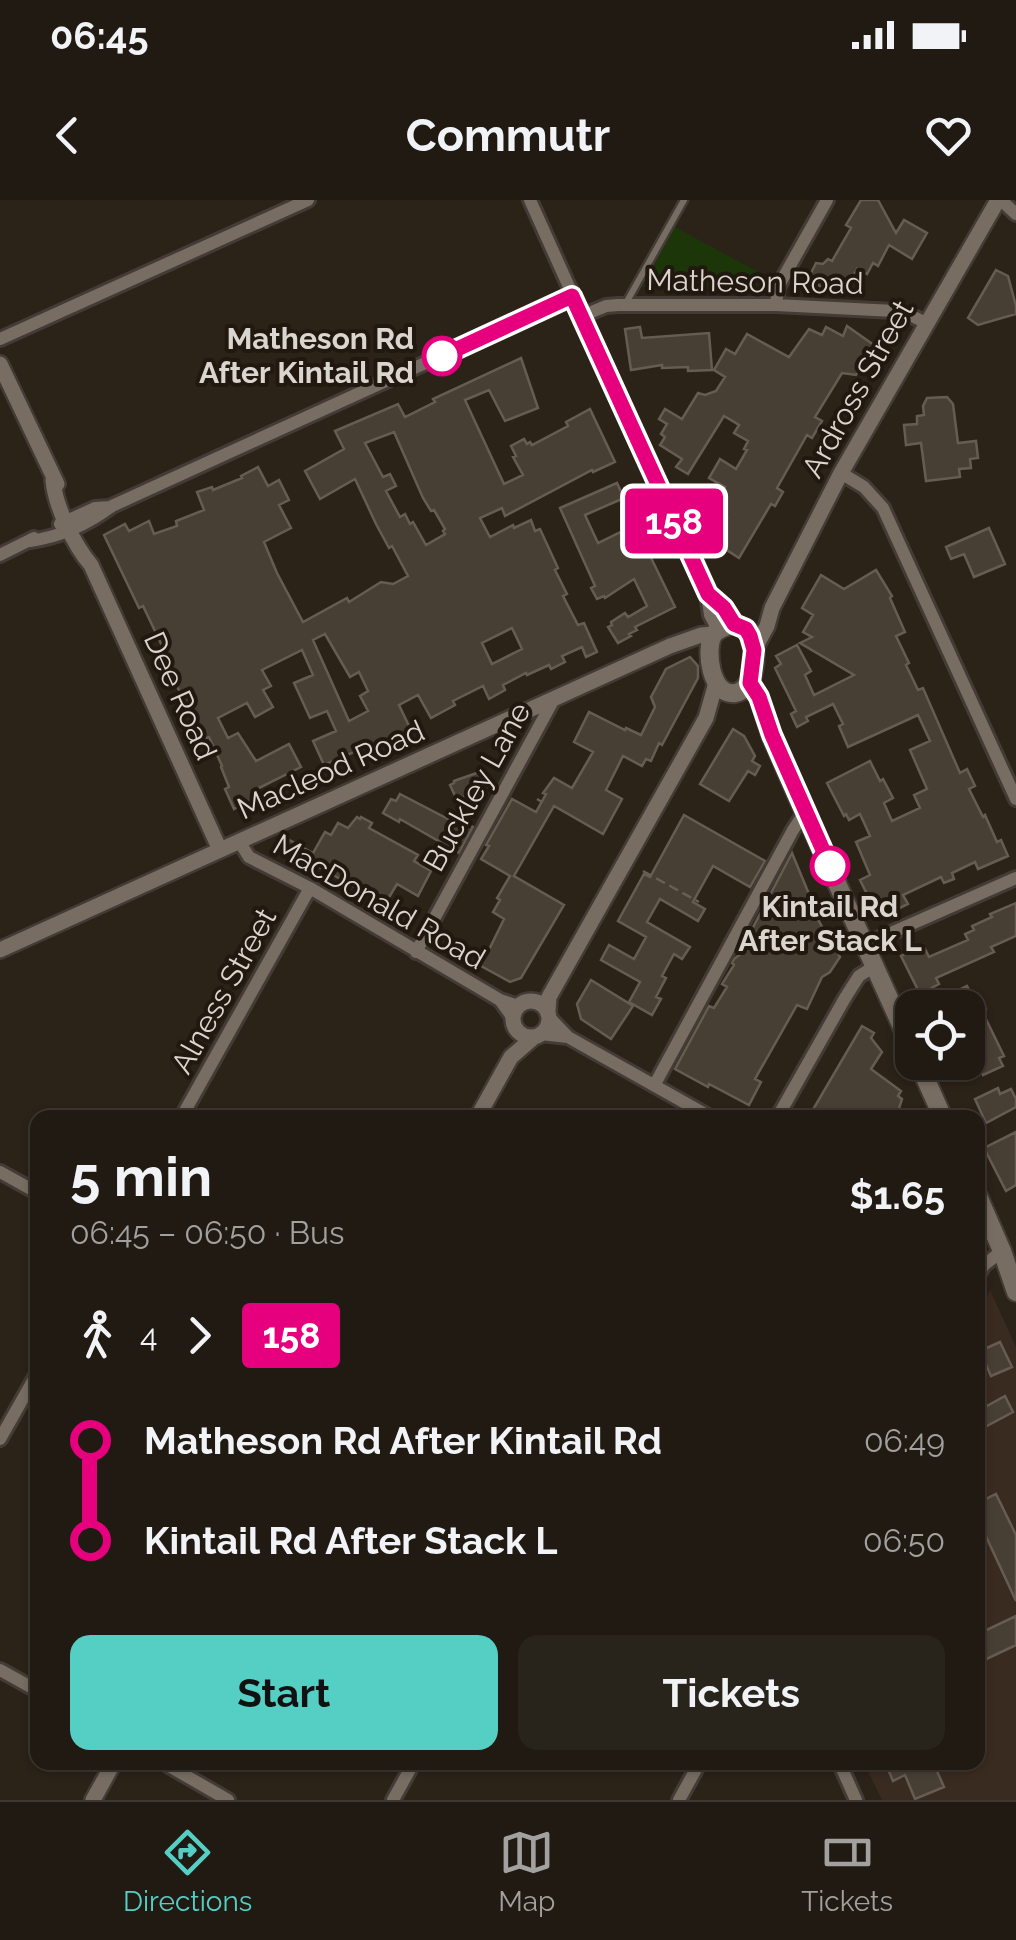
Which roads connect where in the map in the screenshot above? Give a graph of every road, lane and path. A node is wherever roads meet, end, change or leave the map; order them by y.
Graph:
1 (308, 200) edge
2 (530, 200) edge
3 (684, 200) edge
4 (827, 200) edge
5 (999, 200) edge
6 (1016, 214) edge
7 (572, 296) junction
8 (626, 304) junction
9 (776, 305) junction
10 (582, 316) junction
11 (926, 323) junction
12 (0, 339) edge
13 (0, 364) edge
14 (841, 473) junction
15 (72, 524) junction
16 (0, 555) edge
17 (772, 608) junction
18 (723, 633) junction
19 (754, 650) junction
20 (716, 683) junction
21 (740, 689) junction
22 (554, 699) junction
23 (707, 714) junction
24 (1016, 800) edge
25 (805, 812) junction
26 (239, 842) junction
27 (220, 850) junction
28 (644, 871) dead end
29 (1016, 878) edge
30 (310, 888) junction
31 (698, 902) dead end
32 (866, 944) junction
33 (0, 950) edge
34 (416, 952) junction
35 (875, 966) junction
36 (545, 1007) junction
37 (895, 1011) edge
38 (515, 1016) junction
39 (538, 1036) junction
40 (568, 1037) junction
41 (512, 1056) junction
42 (926, 1080) edge
43 (655, 1084) junction
44 (185, 1110) edge
45 (482, 1110) edge
46 (699, 1110) edge
47 (781, 1110) edge
48 (939, 1110) edge
49 (0, 1172) edge
50 (30, 1189) edge
51 (985, 1212) edge
52 (1002, 1251) junction
53 (985, 1265) edge
54 (1016, 1270) edge
55 (1016, 1292) edge
56 (30, 1386) edge
57 (0, 1439) edge
58 (0, 1670) edge
59 (30, 1687) edge
60 (110, 1770) edge
61 (176, 1770) edge
62 (410, 1770) edge
63 (696, 1770) edge
64 (843, 1770) edge
65 (93, 1800) edge
66 (228, 1800) edge
67 (393, 1800) edge
68 (679, 1800) edge
69 (856, 1800) edge

1 - 12 street
2 - 7 street
3 - 8 lane
4 - 9 street
5 - 6 street
5 - 11 street, Ardross Street
7 - 10 street
7 - 15 street
8 - 9 street, Matheson Road
8 - 10 street, Matheson Road
9 - 11 street, Matheson Road
10 - 18 street
11 - 14 street, Ardross Street
13 - 15 street, Dee Road
14 - 17 street, Ardross Street
14 - 24 street
15 - 16 street
15 - 27 street, Dee Road
17 - 18 street
17 - 19 street, Ardross Street
18 - 19 main road
18 - 20 main road
18 - 22 street, Macleod Road
19 - 21 main road
20 - 21 main road
20 - 23 street
21 - 23 street
21 - 25 main road
22 - 26 street, Macleod Road
22 - 34 street, Buckley Lane
23 - 36 street
25 - 32 main road
25 - 43 street
26 - 27 street, Macleod Road
26 - 30 street, MacDonald Road
27 - 33 street, Macleod Road
28 - 31 path
29 - 32 street
30 - 34 street, MacDonald Road
30 - 44 street, Alness Street
32 - 35 main road
34 - 38 street, MacDonald Road
35 - 37 main road
35 - 47 street
36 - 38 street
36 - 39 street
36 - 40 street
38 - 39 street
38 - 41 street
39 - 40 street
39 - 41 street
40 - 43 street
41 - 45 street
42 - 48 main road
43 - 46 street
49 - 50 street
51 - 52 main road
52 - 53 street
52 - 54 main road
52 - 55 main road
56 - 57 street
58 - 59 street
60 - 65 street
61 - 66 street
62 - 67 street
63 - 68 street
64 - 69 street

